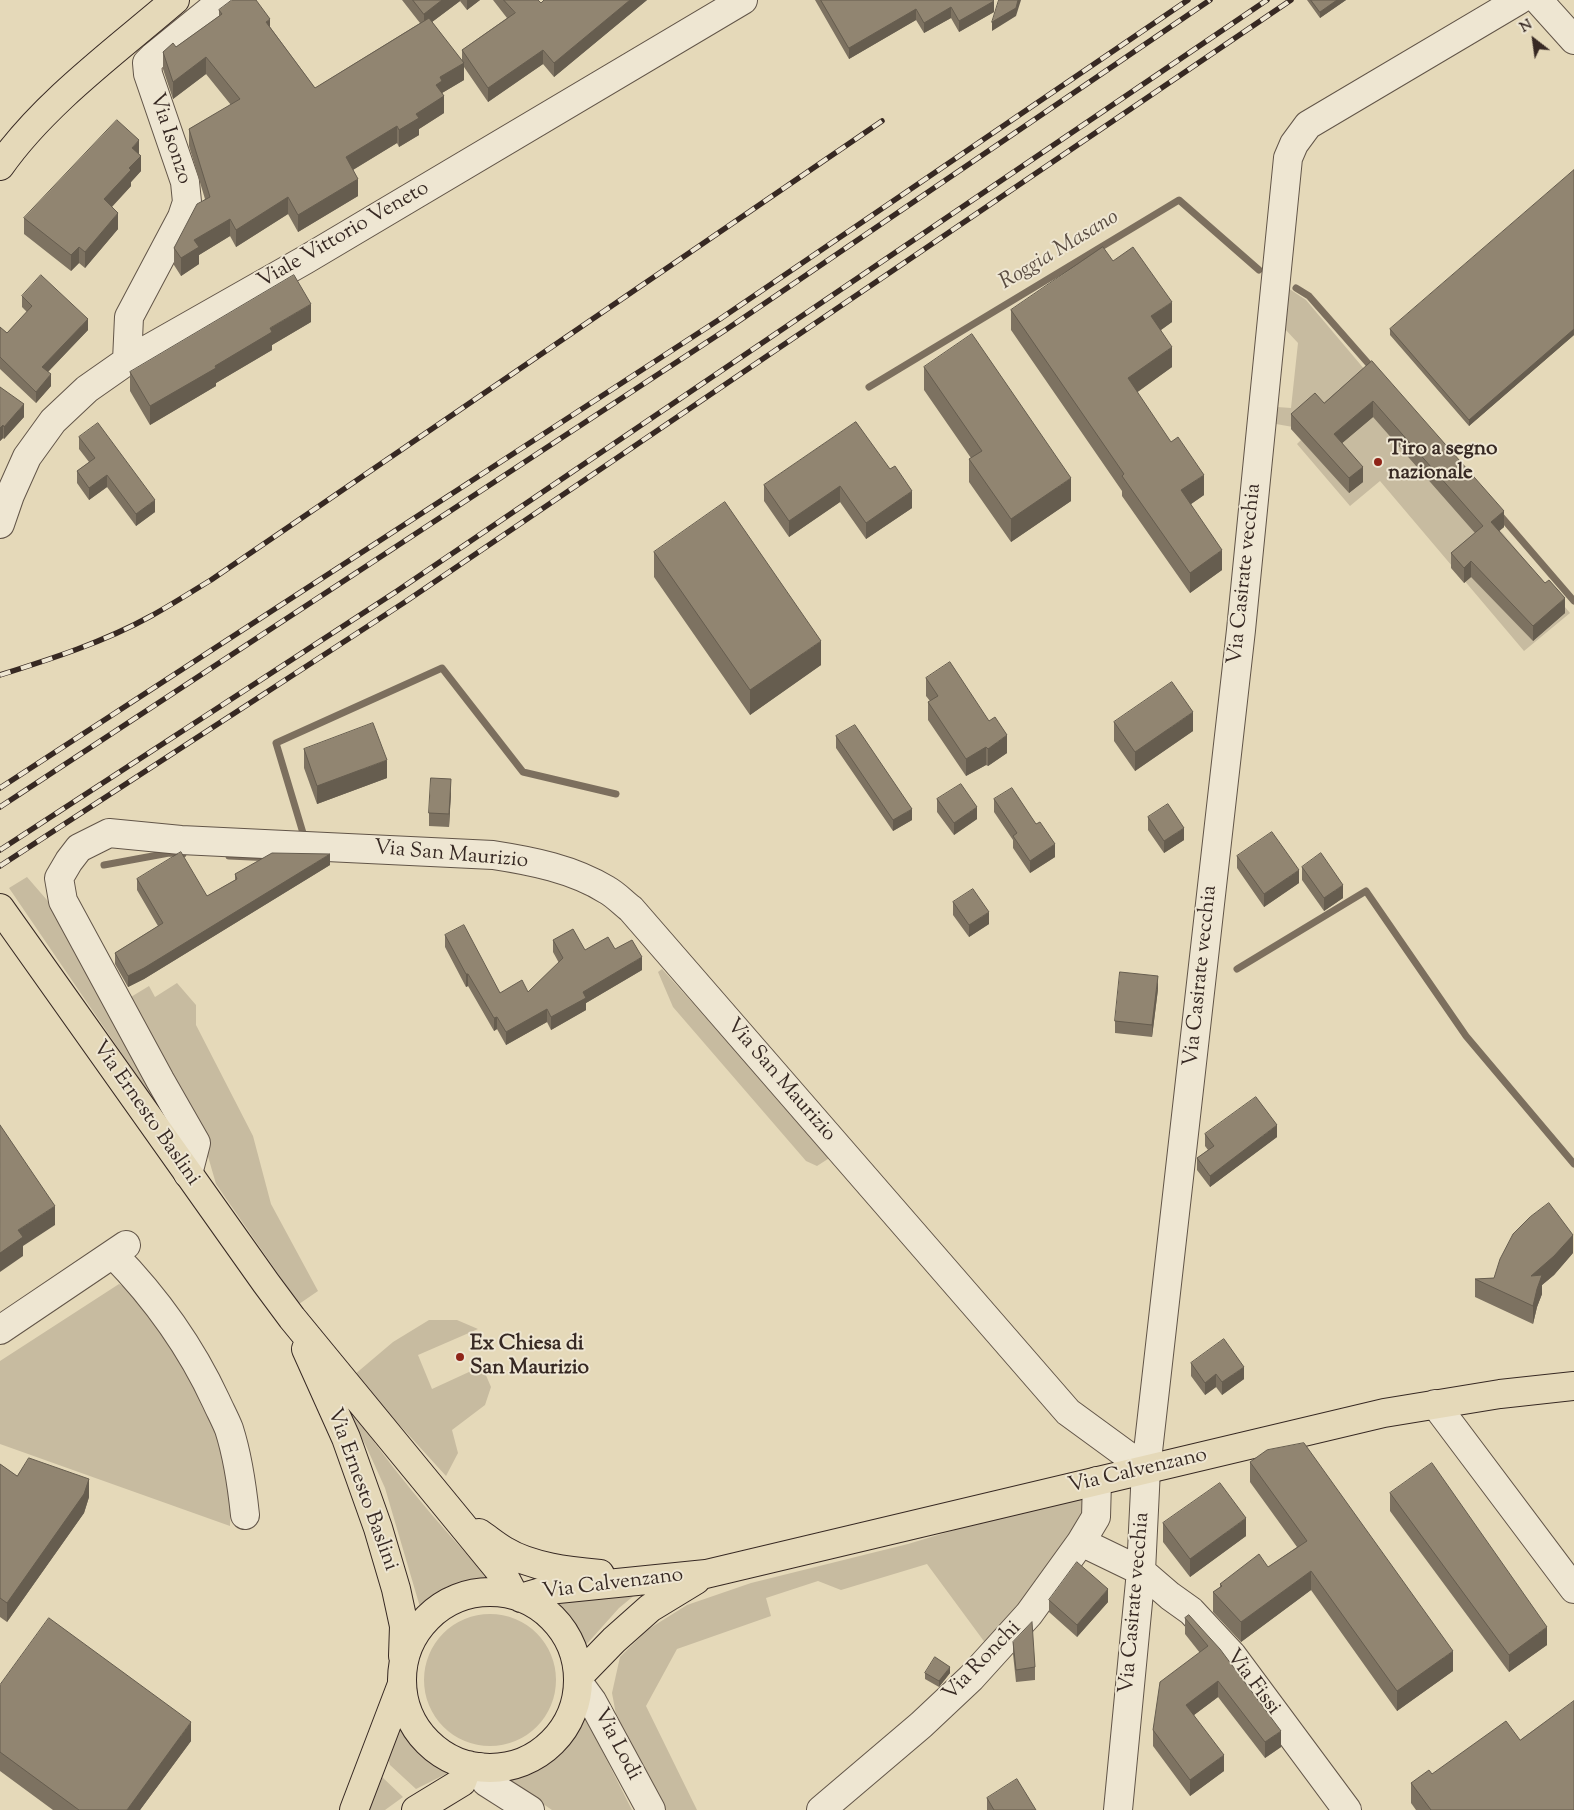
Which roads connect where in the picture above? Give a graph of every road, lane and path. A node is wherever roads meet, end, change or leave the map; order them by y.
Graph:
1 (175, 0) edge
2 (223, 0) edge
3 (743, 0) edge
4 (1519, 0) edge
5 (1538, 0) edge
6 (1574, 40) edge
7 (0, 166) edge
8 (127, 361) junction
9 (0, 524) edge
10 (0, 908) edge
11 (188, 1174) junction
12 (292, 1318) junction
13 (0, 1330) edge
14 (1574, 1386) edge
15 (1436, 1404) junction
16 (1146, 1469) junction
17 (1097, 1482) junction
18 (245, 1515) dead end
19 (456, 1517) junction
20 (1082, 1542) junction
21 (1141, 1571) junction
22 (706, 1574) junction
23 (656, 1580) junction
24 (1574, 1589) edge
25 (517, 1596) junction
26 (402, 1676) junction
27 (578, 1680) junction
28 (473, 1766) junction
29 (354, 1810) edge
30 (416, 1810) edge
31 (530, 1810) edge
32 (651, 1810) edge
33 (821, 1810) edge
34 (1118, 1810) edge
35 (1347, 1810) edge

1 - 7 main road
2 - 8 street, Via Isonzo
3 - 8 street, Viale Vittorio Veneto
4 - 16 street, Via Casirate vecchia
5 - 6 street
8 - 9 street, Viale Vittorio Veneto
10 - 11 main road, Via Ernesto Baslini
11 - 12 main road, Via Ernesto Baslini
11 - 16 street, Via San Maurizio
12 - 19 main road, Via Ernesto Baslini
12 - 26 main road, Via Ernesto Baslini
13 - 18 street
14 - 15 main road, Via Calvenzano
15 - 16 main road, Via Calvenzano
15 - 24 street
16 - 17 main road, Via Calvenzano
16 - 21 street, Via Casirate vecchia
17 - 20 street, Via Ronchi
17 - 22 main road, Via Calvenzano
19 - 23 main road
19 - 25 main road, Via Ernesto Baslini
20 - 21 street, Via Fissi
20 - 33 street, Via Ronchi
21 - 34 street, Via Casirate vecchia
21 - 35 street, Via Fissi
22 - 23 main road, Via Calvenzano
22 - 27 main road, Via Calvenzano
23 - 25 main road, Via Calvenzano
25 - 26 main road
25 - 27 main road
26 - 28 main road
26 - 29 main road
27 - 28 main road
27 - 32 street, Via Lodi
28 - 30 main road
28 - 31 street

